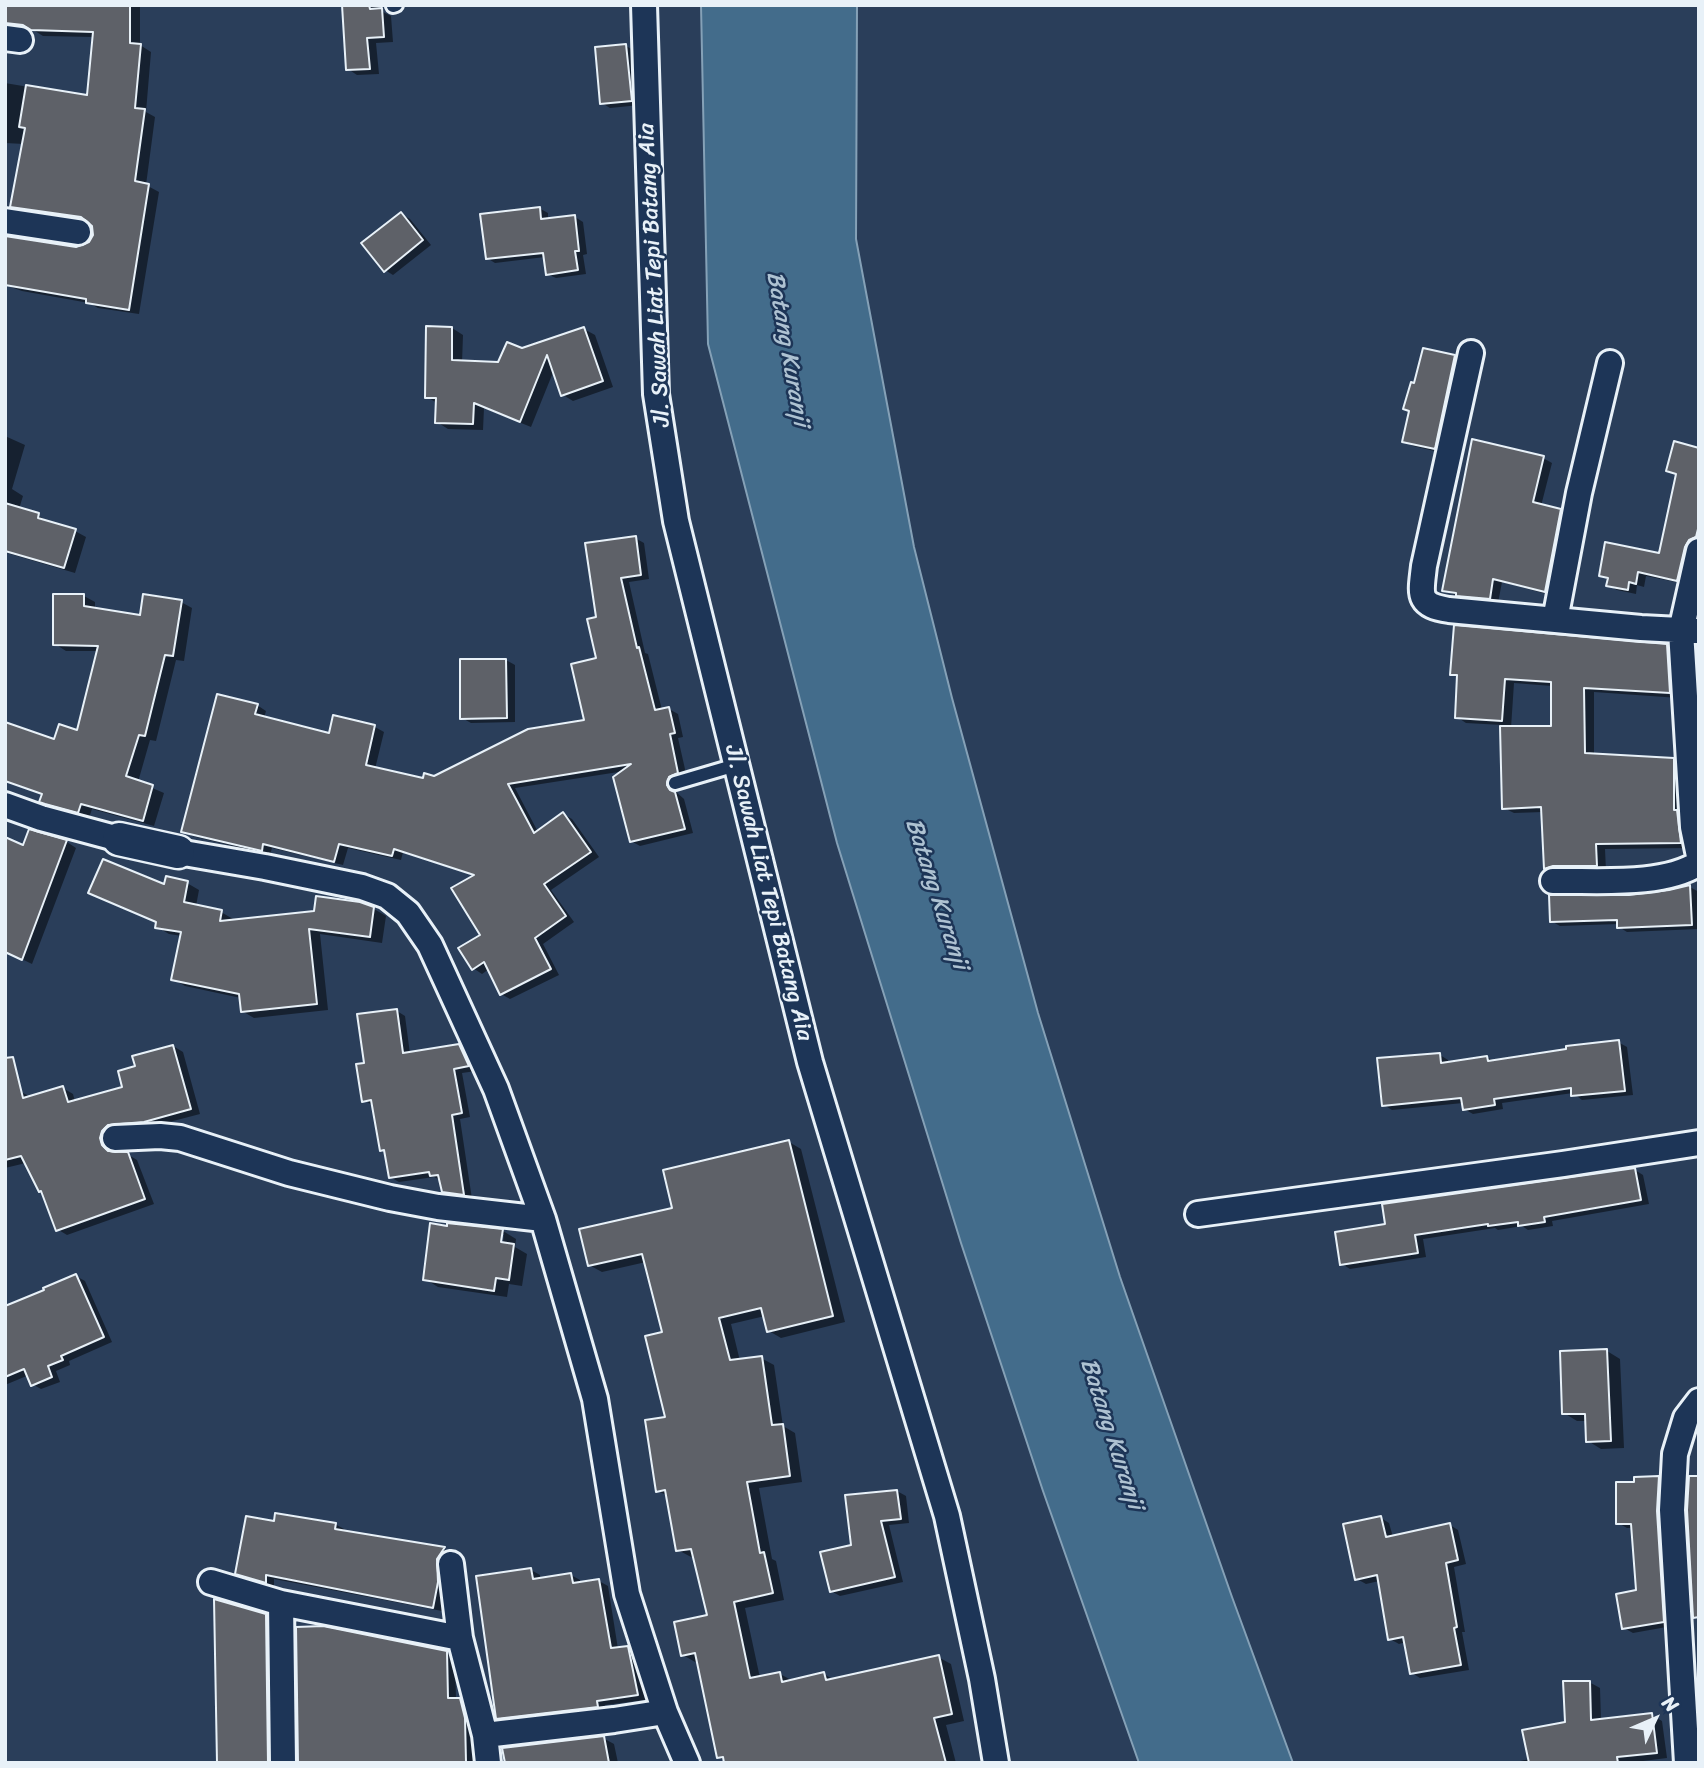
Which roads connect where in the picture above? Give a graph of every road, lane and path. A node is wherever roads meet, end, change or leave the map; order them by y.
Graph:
1 (644, 5) edge
2 (5, 221) edge
3 (78, 232) dead end
4 (1471, 353) dead end
5 (1610, 363) dead end
6 (1699, 551) edge
7 (1555, 620) junction
8 (1690, 631) edge
9 (736, 765) junction
10 (675, 783) dead end
11 (5, 805) edge
12 (119, 839) joint
13 (178, 852) joint
14 (1699, 856) edge
15 (1699, 863) edge
16 (1553, 881) dead end
17 (116, 1138) dead end
18 (1699, 1143) edge
19 (1198, 1214) dead end
20 (543, 1219) junction
21 (1699, 1401) edge
22 (451, 1564) dead end
23 (211, 1582) dead end
24 (281, 1603) junction
25 (460, 1639) junction
26 (665, 1712) junction
27 (485, 1735) junction
28 (283, 1763) edge
29 (488, 1763) edge
30 (687, 1763) edge
31 (996, 1763) edge
32 (1687, 1763) edge

1 - 9 street, Jl. Sawah Liat Tepi Batang Aia
2 - 3 street
4 - 7 street
5 - 7 street
6 - 8 street
7 - 8 street
8 - 14 street
9 - 10 lane
9 - 31 street, Jl. Sawah Liat Tepi Batang Aia
11 - 12 street
12 - 13 street
13 - 20 street
15 - 16 street
17 - 20 street
18 - 19 street
20 - 26 street
21 - 32 street
22 - 25 street
23 - 24 street
24 - 25 street
24 - 28 street
25 - 27 street
26 - 27 street
26 - 30 street
27 - 29 street

